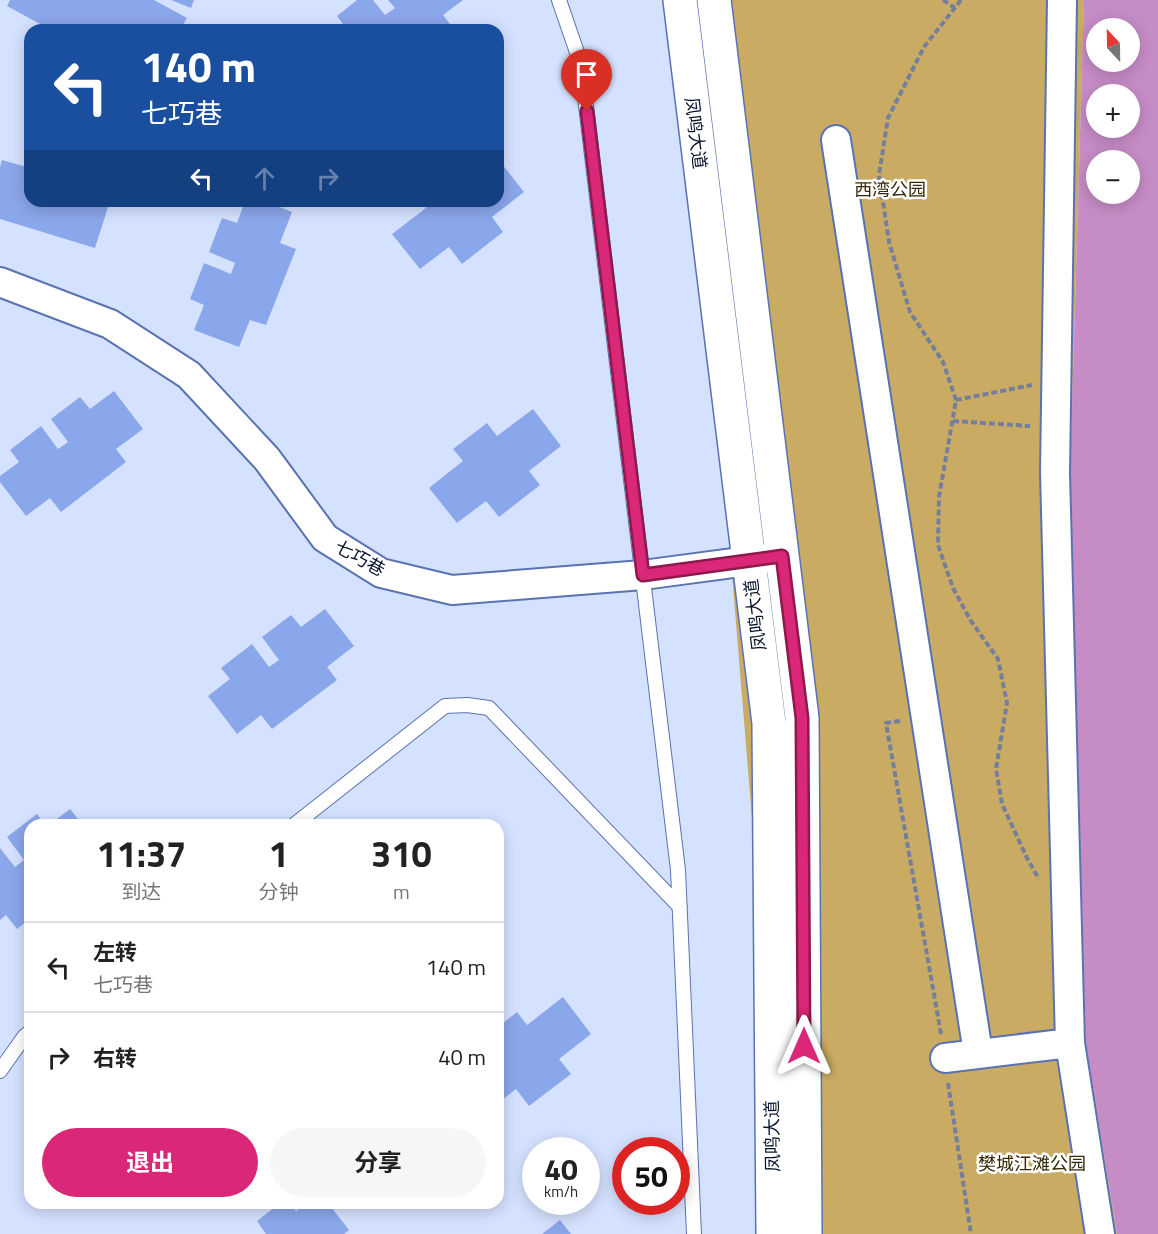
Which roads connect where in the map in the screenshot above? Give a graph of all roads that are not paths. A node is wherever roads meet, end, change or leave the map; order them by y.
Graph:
1 (560, 0) edge
2 (680, 0) edge
3 (714, 0) edge
4 (1062, 0) edge
5 (836, 140) dead end
6 (0, 282) edge
7 (782, 556) junction
8 (749, 561) junction
9 (643, 575) junction
10 (302, 819) edge
11 (680, 907) junction
12 (24, 1037) edge
13 (1070, 1043) junction
14 (978, 1053) junction
15 (945, 1058) road end
16 (0, 1071) edge
17 (694, 1234) edge
18 (773, 1234) edge
19 (805, 1234) edge
20 (1100, 1234) edge

1 - 9 lane
2 - 8 main road, 凤鸣大道
3 - 7 main road, 凤鸣大道
4 - 13 street
5 - 14 street
6 - 9 street, 七巧巷
7 - 8 street, 七巧巷
7 - 19 main road, 凤鸣大道
8 - 9 street, 七巧巷
8 - 18 main road, 凤鸣大道
9 - 11 lane
10 - 11 lane
11 - 17 lane
12 - 16 lane
13 - 14 street
13 - 20 street
14 - 15 street

